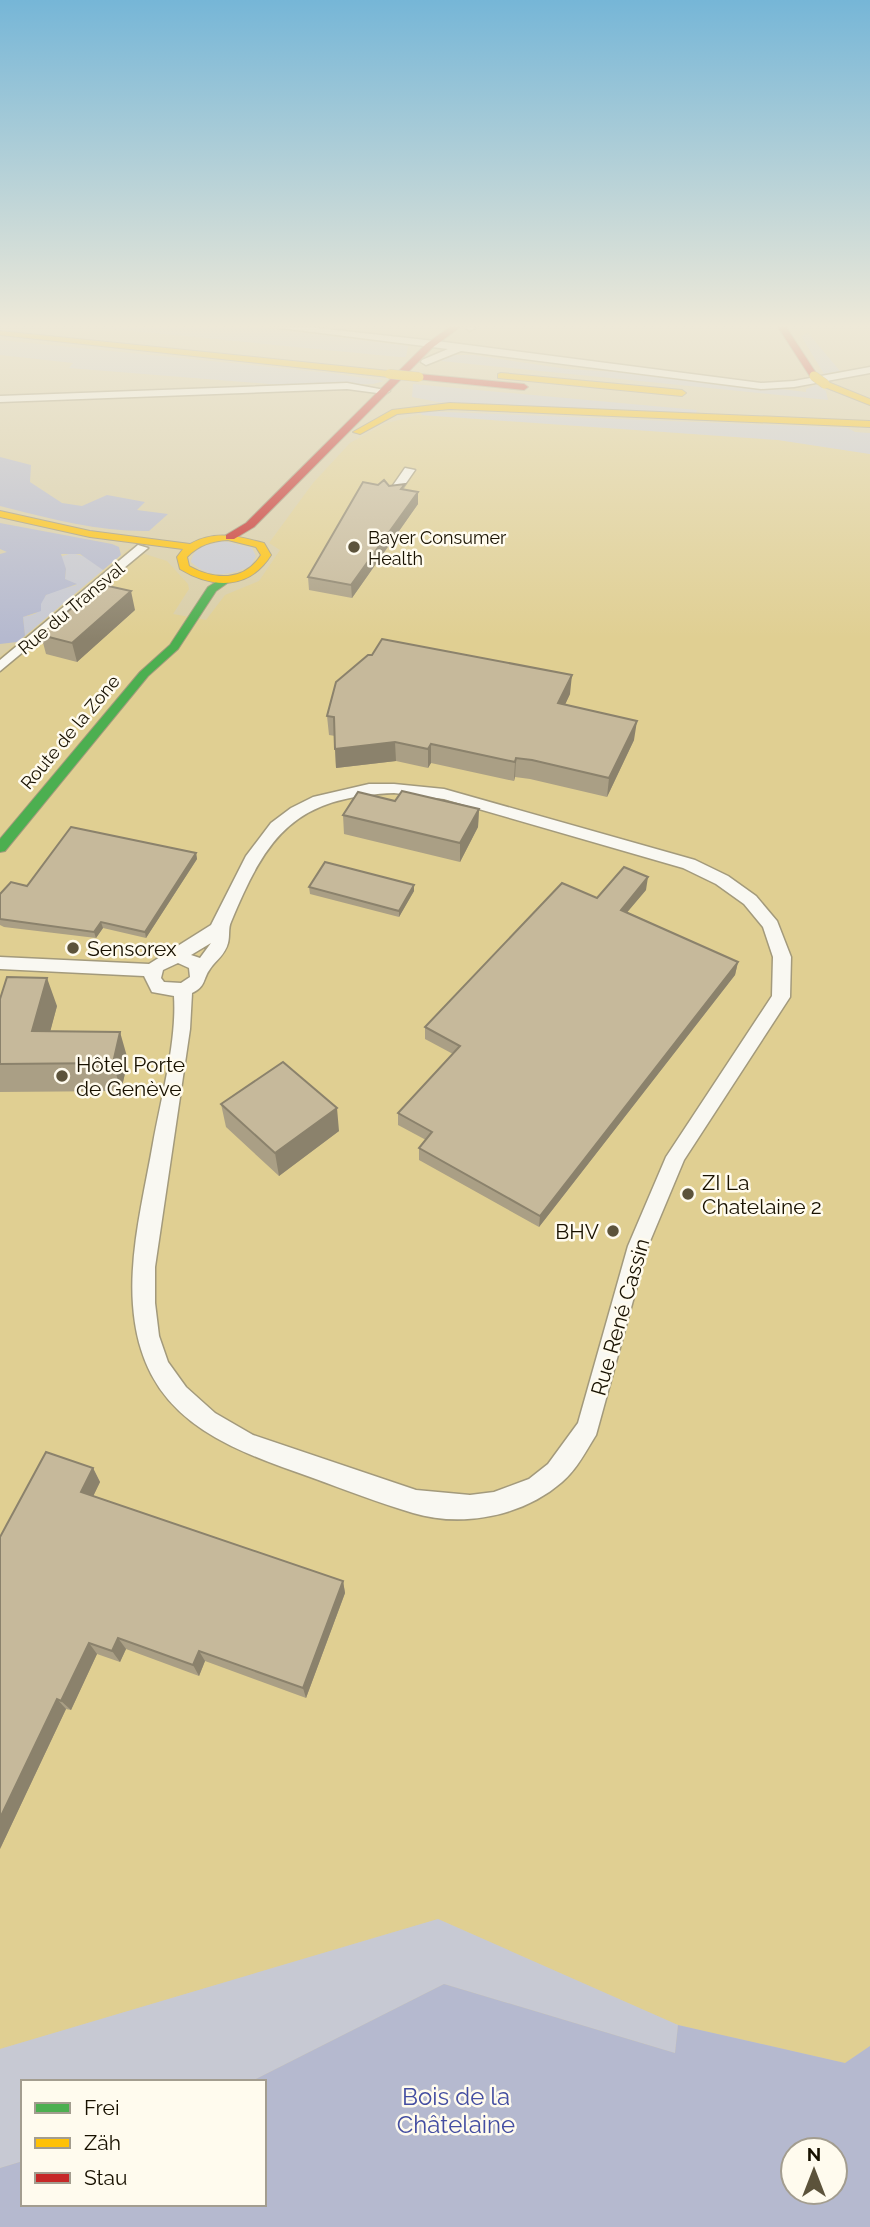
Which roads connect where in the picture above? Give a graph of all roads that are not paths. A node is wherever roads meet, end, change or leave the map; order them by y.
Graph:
1 (343, 431) edge
2 (357, 432) edge
3 (410, 470) dead end
4 (393, 494) edge
5 (0, 514) edge
6 (90, 534) junction
7 (230, 537) junction
8 (252, 541) junction
9 (142, 548) junction
10 (186, 552) junction
11 (202, 578) junction
12 (228, 579) junction
13 (0, 667) edge
14 (144, 674) junction
15 (0, 848) edge
16 (221, 924) junction
17 (0, 957) edge
18 (173, 957) junction
19 (0, 963) edge
20 (39, 965) junction
21 (200, 967) junction
22 (154, 970) junction
23 (0, 976) edge
24 (183, 990) junction

1 - 7 main road
2 - 8 main road
3 - 4 street
5 - 6 main road
6 - 9 main road
6 - 10 main road
7 - 8 main road
7 - 10 main road
8 - 12 main road
9 - 10 main road
9 - 13 street, Rue du Transval
10 - 11 main road
11 - 12 main road
11 - 14 main road, Route de la Zone
12 - 14 main road, Route de la Zone
14 - 15 main road, Route de la Zone
16 - 18 street, Rue René Cassin
16 - 21 street, Rue René Cassin
16 - 24 street, Rue René Cassin
17 - 20 street
18 - 21 street
18 - 22 street, Rue René Cassin
19 - 20 street
20 - 22 street
20 - 23 street
21 - 24 street, Rue René Cassin
22 - 24 street

